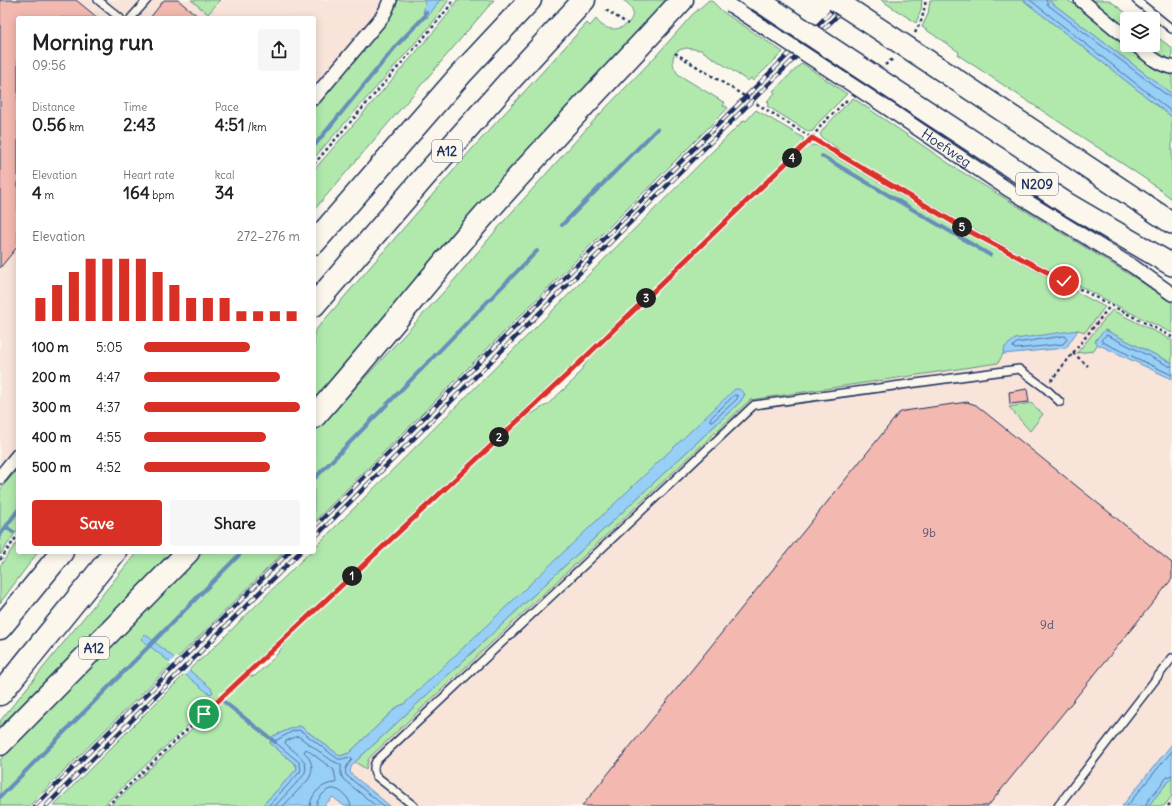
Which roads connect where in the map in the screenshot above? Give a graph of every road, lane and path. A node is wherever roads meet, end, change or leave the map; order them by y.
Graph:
1 (98, 0) edge
2 (147, 0) edge
3 (390, 0) edge
4 (453, 0) edge
5 (516, 0) edge
6 (530, 0) edge
7 (584, 0) edge
8 (682, 0) edge
9 (758, 0) edge
10 (835, 0) edge
11 (1081, 0) edge
12 (1136, 0) edge
13 (727, 2) edge
14 (606, 10) dead end
15 (118, 16) edge
16 (133, 16) edge
17 (628, 24) dead end
18 (1172, 30) edge
19 (1120, 32) edge
20 (1144, 52) edge
21 (675, 53) dead end
22 (1172, 67) edge
23 (462, 74) junction
24 (316, 96) edge
25 (898, 104) junction
26 (812, 138) junction
27 (316, 162) edge
28 (1172, 223) edge
29 (316, 241) edge
30 (1172, 265) edge
31 (1172, 294) edge
32 (316, 303) edge
33 (1110, 306) junction
34 (1172, 337) edge
35 (1073, 353) junction
36 (1088, 366) dead end
37 (1045, 388) junction
38 (1060, 402) dead end
39 (316, 415) edge
40 (16, 457) edge
41 (0, 477) edge
42 (16, 538) edge
43 (60, 554) edge
44 (113, 554) edge
45 (186, 554) edge
46 (0, 560) edge
47 (0, 628) edge
48 (1172, 658) edge
49 (0, 694) edge
50 (0, 744) edge
51 (1172, 801) edge
52 (107, 806) edge
53 (414, 806) edge
54 (1058, 806) edge
55 (1168, 806) edge

1 - 15 lane
2 - 16 lane
3 - 24 street
4 - 27 path
5 - 23 highway
6 - 23 highway
7 - 32 highway, A12
8 - 39 highway
9 - 25 main road, Hoefweg / N209, bridge
10 - 28 main road, bridge
11 - 19 street
12 - 18 lane
13 - 25 street, Hoefweg, bridge
14 - 17 path
20 - 22 street
21 - 26 path
23 - 29 highway
25 - 30 main road, Hoefweg / N209
25 - 31 street, Hoefweg
26 - 33 path
26 - 52 path
33 - 34 path
33 - 35 path
35 - 36 path
35 - 37 path
37 - 38 lane
37 - 53 lane
40 - 41 street
42 - 46 path
43 - 47 highway
44 - 49 highway
45 - 50 highway, A12
48 - 54 lane
51 - 55 path

